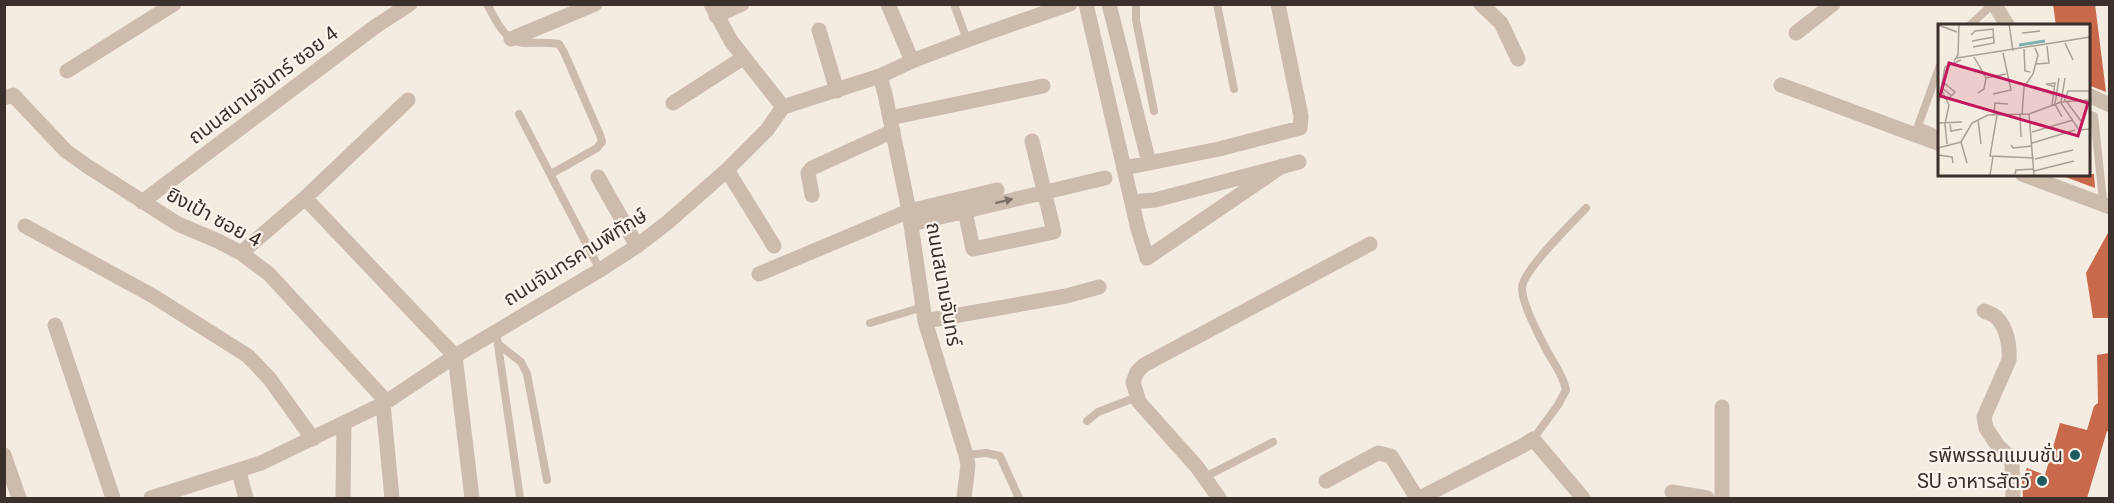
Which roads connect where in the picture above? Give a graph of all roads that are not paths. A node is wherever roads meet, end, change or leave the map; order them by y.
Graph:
1 (174, 4) edge
2 (410, 4) edge
3 (487, 4) edge
4 (595, 4) edge
5 (742, 4) edge
6 (888, 4) edge
7 (954, 4) edge
8 (1070, 4) edge
9 (1086, 4) edge
10 (1109, 4) edge
11 (1136, 4) edge
12 (1217, 4) edge
13 (1278, 4) edge
14 (1481, 4) edge
15 (1833, 4) edge
16 (1993, 4) edge
17 (714, 10) edge
18 (1971, 24) edge
19 (2007, 24) edge
20 (819, 30) dead end
21 (1796, 33) dead end
22 (511, 39) junction
23 (967, 40) junction
24 (743, 58) junction
25 (1518, 59) dead end
26 (912, 61) junction
27 (67, 71) dead end
28 (1938, 71) edge
29 (880, 76) junction
30 (1781, 85) dead end
31 (1043, 86) dead end
32 (1234, 89) dead end
33 (837, 91) junction
34 (7, 93) edge
35 (2090, 96) edge
36 (408, 100) dead end
37 (673, 103) dead end
38 (2109, 105) edge
39 (783, 107) junction
40 (1154, 111) dead end
41 (519, 114) dead end
42 (2090, 115) edge
43 (892, 124) junction
44 (1938, 134) edge
45 (1032, 141) dead end
46 (1938, 143) edge
47 (1299, 162) dead end
48 (1149, 163) junction
49 (1282, 166) junction
50 (1124, 168) junction
51 (728, 170) junction
52 (551, 174) junction
53 (2027, 176) edge
54 (2042, 176) edge
55 (598, 177) dead end
56 (1105, 178) dead end
57 (997, 190) dead end
58 (1043, 192) junction
59 (812, 195) dead end
60 (305, 198) junction
61 (142, 202) junction
62 (1132, 202) junction
63 (2109, 207) edge
64 (1586, 208) dead end
65 (965, 211) junction
66 (910, 217) junction
67 (25, 226) dead end
68 (1370, 244) dead end
69 (638, 246) junction
70 (774, 246) dead end
71 (241, 253) junction
72 (600, 270) junction
73 (759, 274) dead end
74 (1099, 287) dead end
75 (1984, 311) dead end
76 (924, 314) junction
77 (870, 323) dead end
78 (55, 325) dead end
79 (497, 337) junction
80 (455, 356) junction
81 (1137, 397) junction
82 (384, 402) junction
83 (1722, 407) dead end
84 (1087, 421) dead end
85 (344, 423) junction
86 (313, 439) junction
87 (1533, 439) junction
88 (1273, 442) dead end
89 (4, 455) edge
90 (966, 455) junction
91 (239, 472) junction
92 (1205, 477) junction
93 (547, 480) dead end
94 (1326, 481) dead end
95 (1672, 492) dead end
96 (19, 498) edge
97 (113, 498) edge
98 (151, 498) edge
99 (246, 498) edge
100 (344, 498) edge
101 (392, 498) edge
102 (472, 498) edge
103 (520, 498) edge
104 (964, 498) edge
105 (1019, 498) edge
106 (1219, 498) edge
107 (1418, 498) edge
108 (1583, 498) edge
109 (1707, 498) edge
110 (1722, 498) edge
111 (2013, 498) edge

1 - 27 street
2 - 61 street, ถนนสนามจันทร์ ซอย 4
3 - 22 lane
4 - 22 street
5 - 17 street
6 - 26 street
7 - 23 lane
8 - 23 street
9 - 50 street
10 - 48 street
11 - 40 lane
12 - 32 lane
13 - 48 street
14 - 25 street
15 - 21 street
16 - 18 lane
16 - 19 street
17 - 24 street
20 - 33 street
22 - 52 lane
23 - 26 street
24 - 37 street
24 - 39 street
26 - 29 street
28 - 44 lane
29 - 33 street
29 - 43 street, ถนนสนามจันทร์
30 - 46 street
31 - 43 street
33 - 39 street
34 - 61 street, ยิงเป้า ซอย 4
35 - 38 street
36 - 60 street
39 - 51 street, ถนนจันทรคามพิทักษ์
41 - 52 lane
42 - 54 lane
43 - 59 street
43 - 66 street, ถนนสนามจันทร์
45 - 58 street
47 - 49 street
48 - 50 street
49 - 62 street
49 - 62 street
50 - 62 street
51 - 69 street, ถนนจันทรคามพิทักษ์
51 - 70 street
52 - 72 lane
53 - 63 street
55 - 69 street
56 - 58 street
57 - 66 street
65 -> 58 street
58 - 65 street
60 - 71 street
60 - 80 street
61 - 71 street, ยิงเป้า ซอย 4
64 - 87 lane
65 - 66 street
66 - 73 street
66 - 76 street, ถนนสนามจันทร์
67 - 86 street
68 - 81 street
69 - 72 street, ถนนจันทรคามพิทักษ์
71 - 82 street, ยิงเป้า ซอย 4
72 - 79 street, ถนนจันทรคามพิทักษ์
74 - 76 street
75 - 111 street
76 - 77 lane
76 - 90 street, ถนนสนามจันทร์
78 - 97 street
79 - 80 street, ถนนจันทรคามพิทักษ์
79 - 93 lane
79 - 103 lane
80 - 82 street, ถนนจันทรคามพิทักษ์
80 - 102 street
81 - 84 lane
81 - 92 street
82 - 85 street, ถนนจันทรคามพิทักษ์
82 - 101 street
83 - 110 street
85 - 86 street, ถนนจันทรคามพิทักษ์
85 - 100 street
86 - 91 street, ถนนจันทรคามพิทักษ์
87 - 107 street
87 - 108 street
88 - 92 lane
89 - 96 street
90 - 104 street, ถนนสนามจันทร์
90 - 105 lane
91 - 98 street, ถนนจันทรคามพิทักษ์
91 - 99 street
92 - 106 street
94 - 107 street
95 - 109 street

